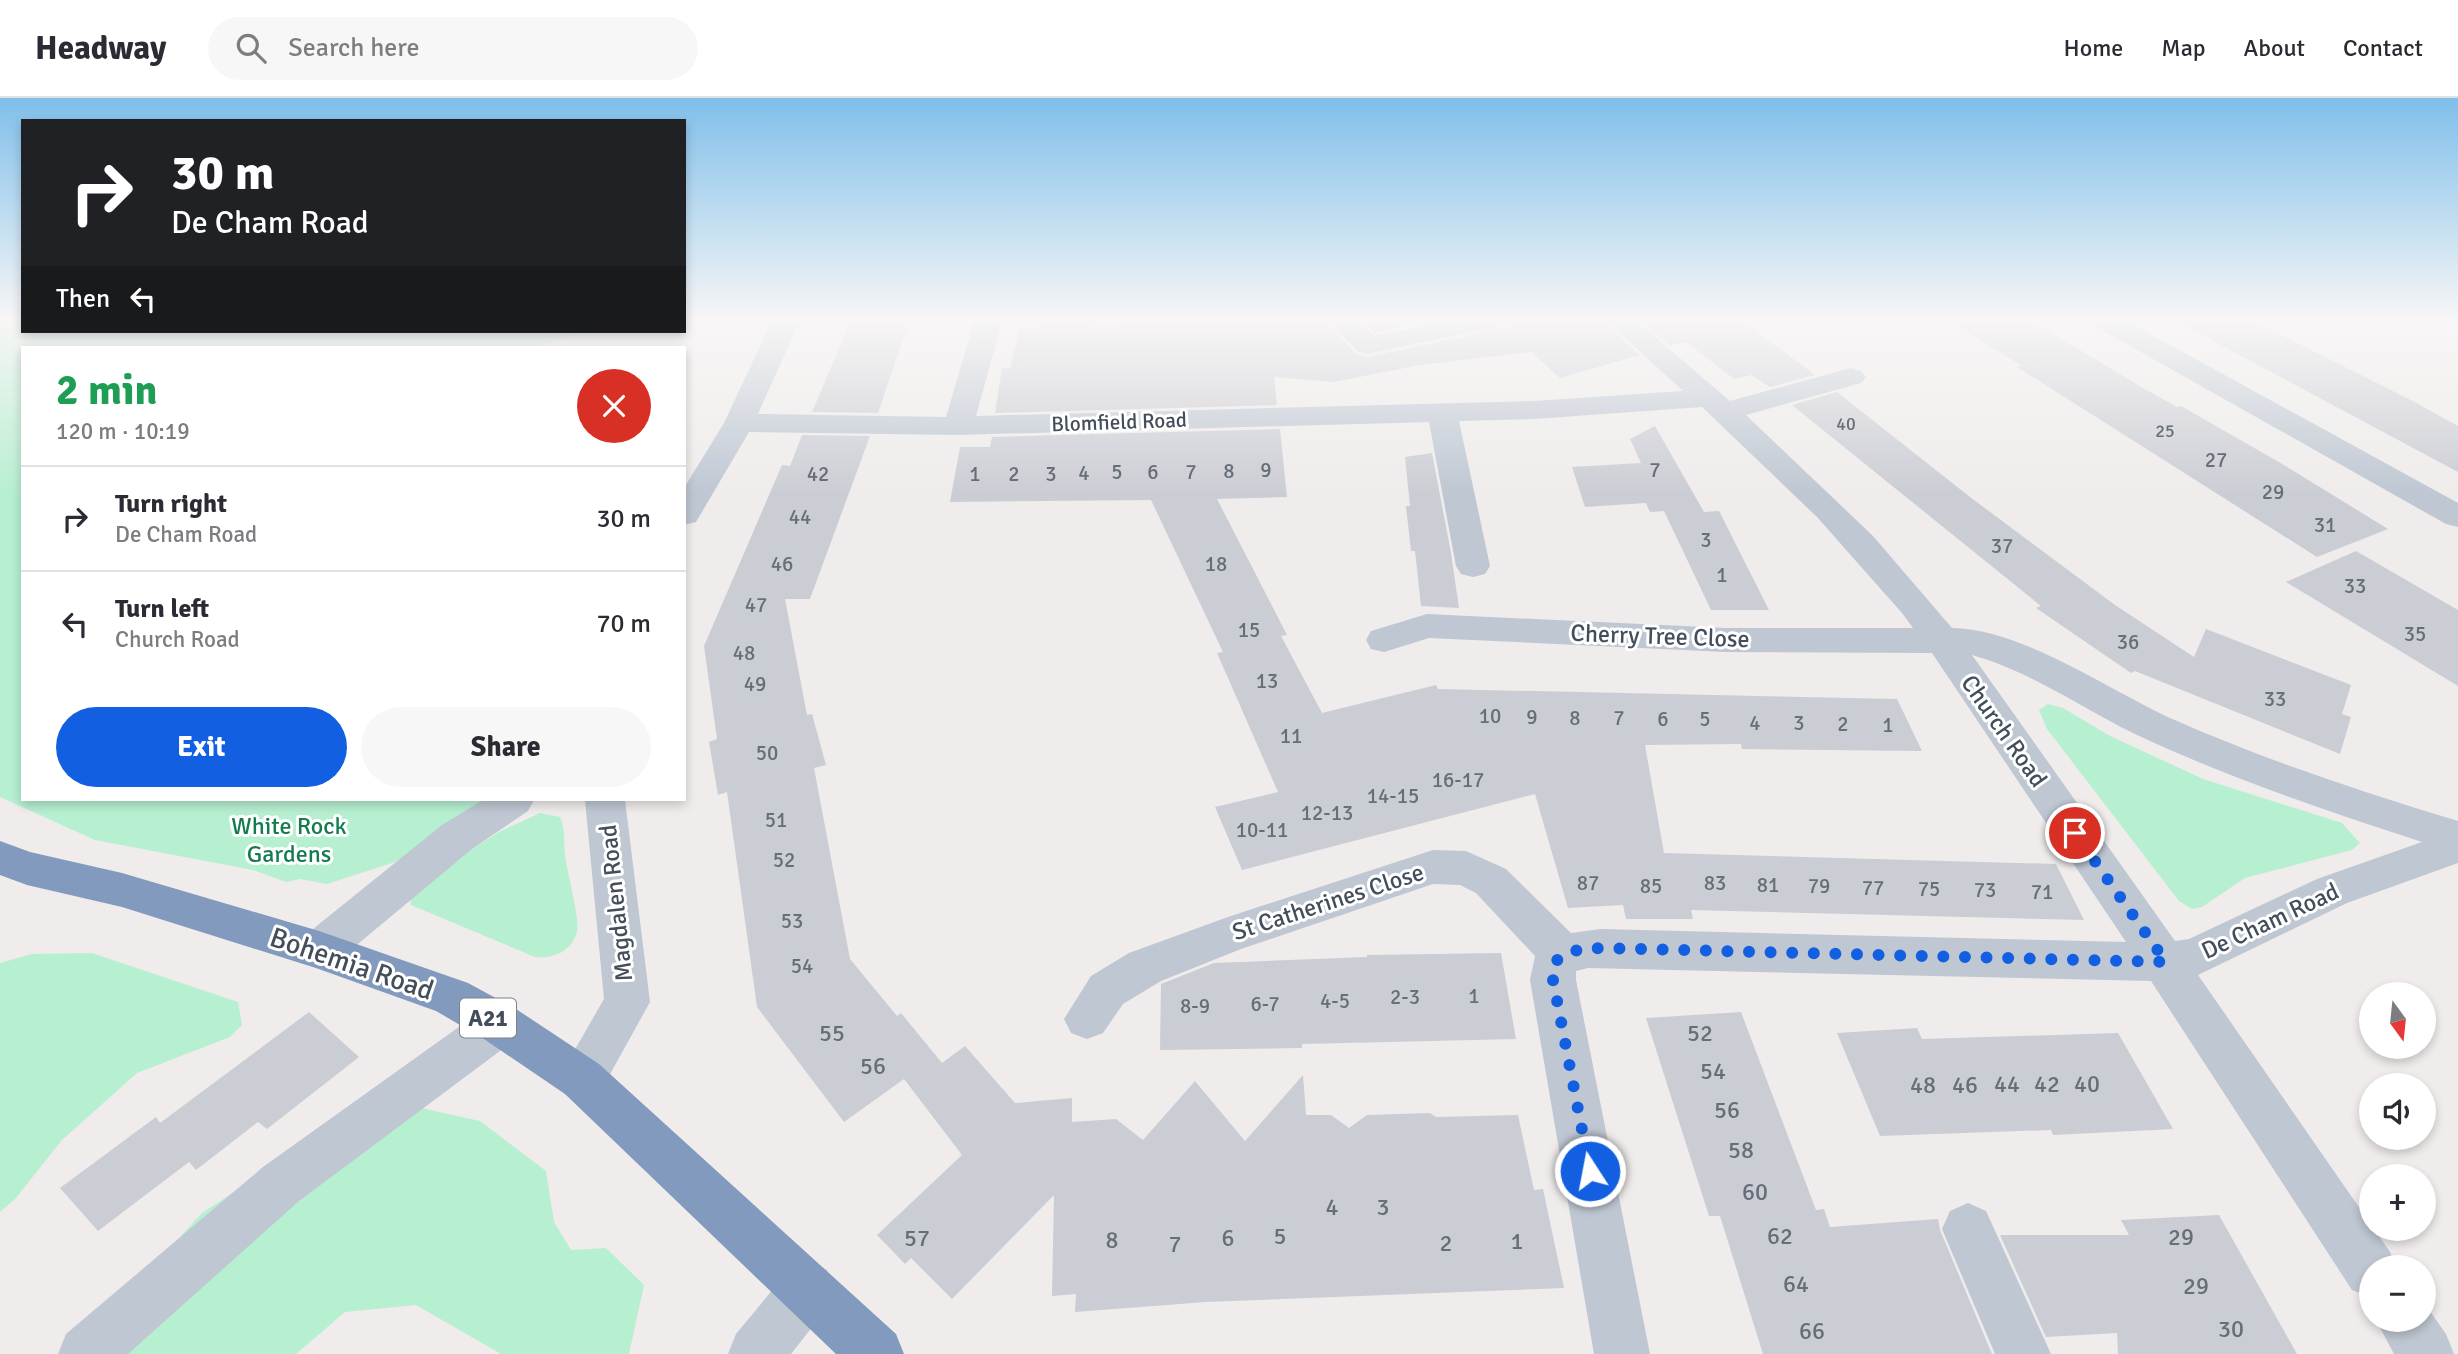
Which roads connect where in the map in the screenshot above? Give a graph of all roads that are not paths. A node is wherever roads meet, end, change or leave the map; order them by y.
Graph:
1 (760, 377) edge
2 (972, 377) edge
3 (1684, 377) edge
4 (1851, 377) dead end
5 (2206, 377) edge
6 (1717, 405) junction
7 (1442, 412) junction
8 (739, 422) junction
9 (958, 426) junction
10 (686, 512) edge
11 (2458, 517) edge
12 (1473, 566) dead end
13 (1940, 639) junction
14 (1384, 640) dead end
15 (512, 801) edge
16 (605, 801) edge
17 (2458, 836) edge
18 (2458, 846) edge
19 (3, 863) edge
20 (319, 950) junction
21 (1562, 954) junction
22 (2166, 962) junction
23 (1087, 1018) dead end
24 (500, 1024) junction
25 (582, 1079) junction
26 (1968, 1229) dead end
27 (2360, 1255) edge
28 (808, 1289) junction
29 (2411, 1332) edge
30 (86, 1354) edge
31 (756, 1354) edge
32 (876, 1354) edge
33 (1622, 1354) edge
34 (2023, 1354) edge
35 (2426, 1354) edge

1 - 8 street
2 - 9 street
3 - 6 street, Church Road
4 - 6 street, Blomfield Road
5 - 11 street
6 - 7 street, Blomfield Road
6 - 13 street, Church Road
7 - 9 street, Blomfield Road
7 - 12 street
8 - 9 street, Blomfield Road
8 - 10 street
13 - 14 street, Cherry Tree Close
13 - 17 street
13 - 22 street, Church Road
15 - 20 street
16 - 25 street, Magdalen Road
18 - 22 street, De Cham Road
19 - 20 highway, Bohemia Road / A21
20 - 24 highway, Bohemia Road / A21
21 - 22 street, De Cham Road
21 - 23 street, St Catherines Close
21 - 33 street
22 - 27 street, Church Road
24 - 25 highway, Bohemia Road / A21
24 - 30 street
25 - 28 highway, Bohemia Road / A21
26 - 34 street
28 - 31 street
28 - 32 highway, Bohemia Road / A21
29 - 35 street

